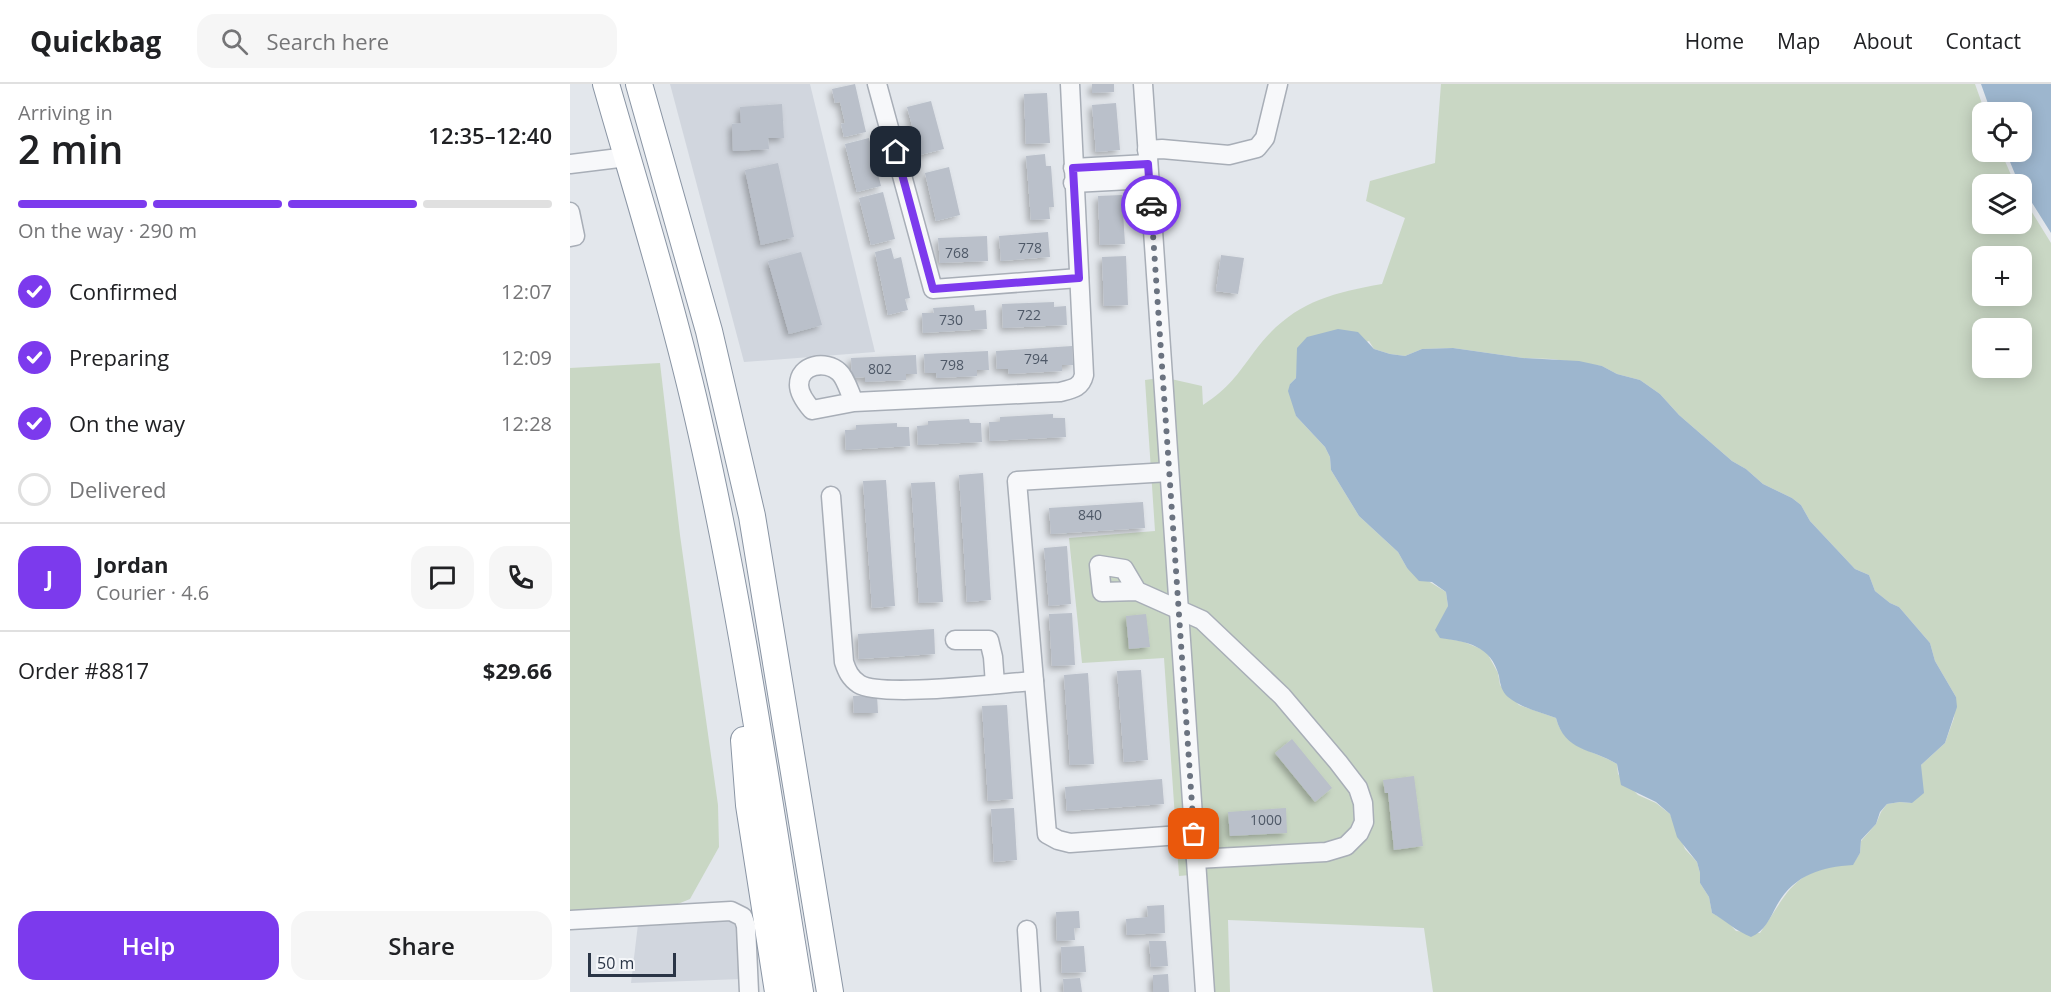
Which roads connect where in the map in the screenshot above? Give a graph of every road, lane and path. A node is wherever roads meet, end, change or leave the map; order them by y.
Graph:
1 (639, 84) edge
2 (878, 84) edge
3 (1070, 84) edge
4 (1143, 84) edge
5 (1278, 84) edge
6 (607, 87) edge
7 (627, 157) junction
8 (660, 158) junction
9 (570, 164) edge
10 (1148, 164) junction
11 (1073, 176) junction
12 (570, 212) edge
13 (680, 224) junction
14 (571, 233) edge
15 (1079, 278) junction
16 (854, 402) dead end
17 (1169, 472) junction
18 (831, 496) dead end
19 (1137, 591) dead end
20 (1179, 610) junction
21 (737, 614) junction
22 (955, 640) dead end
23 (1034, 681) junction
24 (995, 684) junction
25 (1194, 834) junction
26 (805, 843) junction
27 (1196, 859) junction
28 (570, 920) edge
29 (1028, 930) dead end
30 (749, 992) edge
31 (778, 992) edge
32 (800, 992) edge
33 (830, 992) edge
34 (844, 992) edge
35 (1031, 992) edge
36 (1205, 992) edge

1 - 8 highway
2 - 15 street
3 - 11 street
4 - 10 street
5 - 10 street
6 - 7 highway
6 - 8 highway
7 - 9 street
7 - 13 highway
7 - 21 highway
8 - 13 highway
10 - 11 street
10 - 17 street
11 - 15 street
12 - 14 street
13 - 26 highway
15 - 16 street
17 - 20 street
17 - 23 street
18 - 24 street
19 - 20 street
20 - 25 street
20 - 27 street
21 - 31 highway
21 - 32 highway
22 - 24 street
23 - 24 street
23 - 25 street
25 - 27 street
26 - 33 highway
26 - 34 highway
27 - 36 street
28 - 30 street
29 - 35 street

